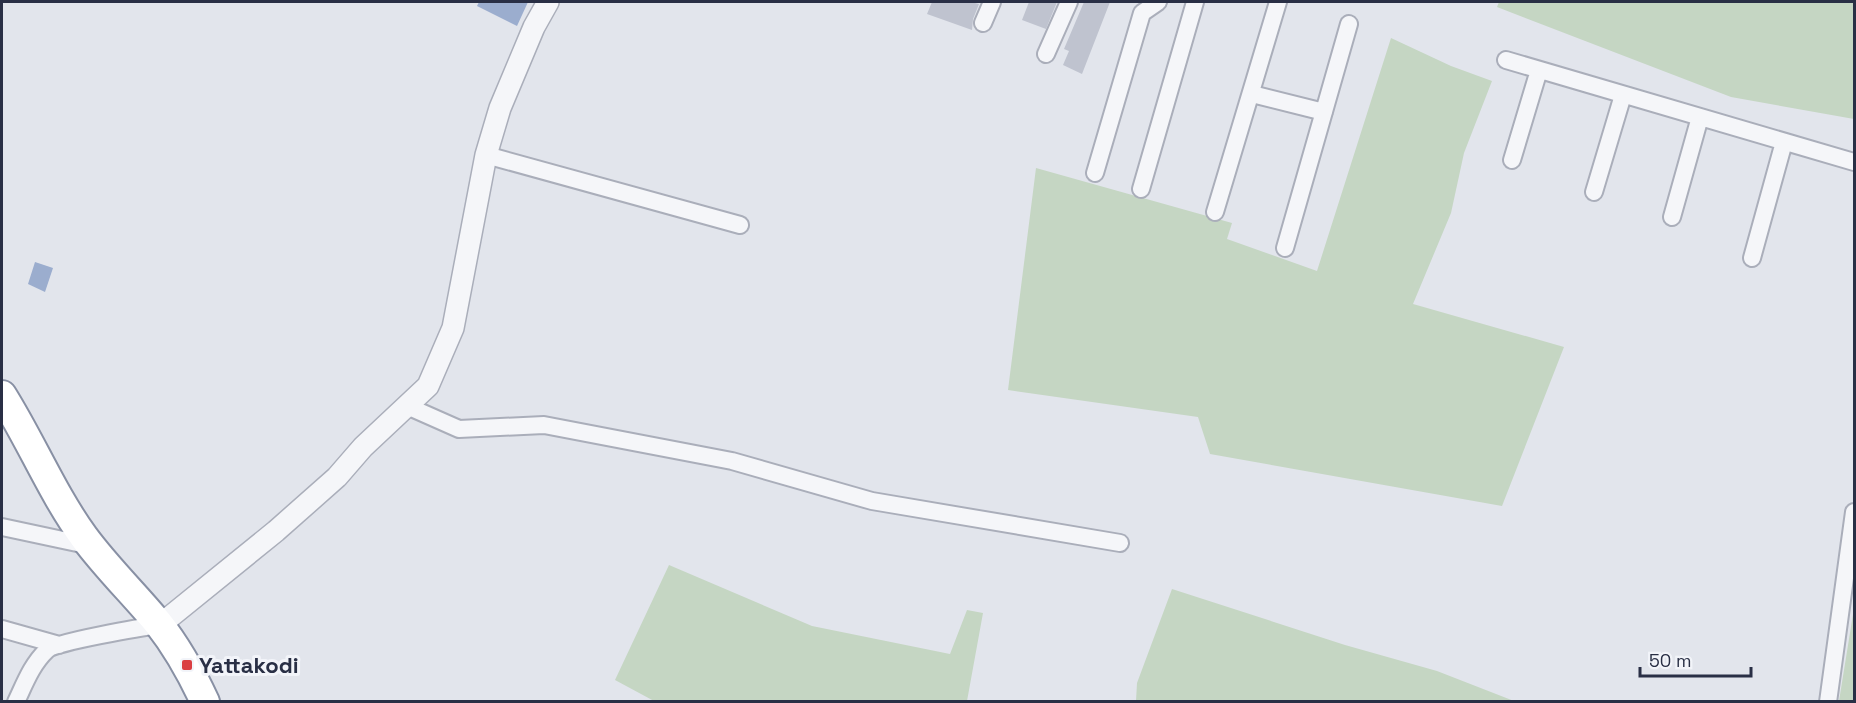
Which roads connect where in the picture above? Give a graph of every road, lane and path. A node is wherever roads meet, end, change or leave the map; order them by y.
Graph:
1 (548, 2) edge
2 (992, 2) edge
3 (1069, 2) edge
4 (1158, 2) edge
5 (1195, 2) edge
6 (1278, 2) edge
7 (983, 23) dead end
8 (1349, 24) dead end
9 (1046, 54) dead end
10 (1506, 60) dead end
11 (1539, 70) junction
12 (1252, 94) junction
13 (1623, 94) junction
14 (1324, 112) junction
15 (1700, 117) junction
16 (1784, 142) junction
17 (486, 155) junction
18 (1512, 160) dead end
19 (1854, 162) edge
20 (1095, 173) dead end
21 (1141, 189) dead end
22 (1594, 192) dead end
23 (1215, 212) dead end
24 (1672, 218) dead end
25 (740, 225) dead end
26 (1285, 248) dead end
27 (1752, 258) dead end
28 (2, 395) edge
29 (406, 406) junction
30 (1854, 512) edge
31 (2, 527) edge
32 (1120, 543) dead end
33 (91, 546) junction
34 (160, 625) junction
35 (2, 629) edge
36 (59, 645) junction
37 (16, 702) edge
38 (205, 702) edge
39 (1828, 702) edge

1 - 17 street
2 - 7 street
3 - 9 street
4 - 20 street
5 - 21 street
6 - 12 street
8 - 14 street
10 - 11 street
11 - 13 street
11 - 18 street
12 - 14 street
12 - 23 street
13 - 15 street
13 - 22 street
14 - 26 street
15 - 16 street
15 - 24 street
16 - 19 street
16 - 27 street
17 - 25 street
17 - 29 street
28 - 33 highway
29 - 32 street
29 - 34 street
30 - 39 street
31 - 33 street
33 - 34 highway
34 - 36 street
34 - 38 highway
35 - 36 street
36 - 37 street

